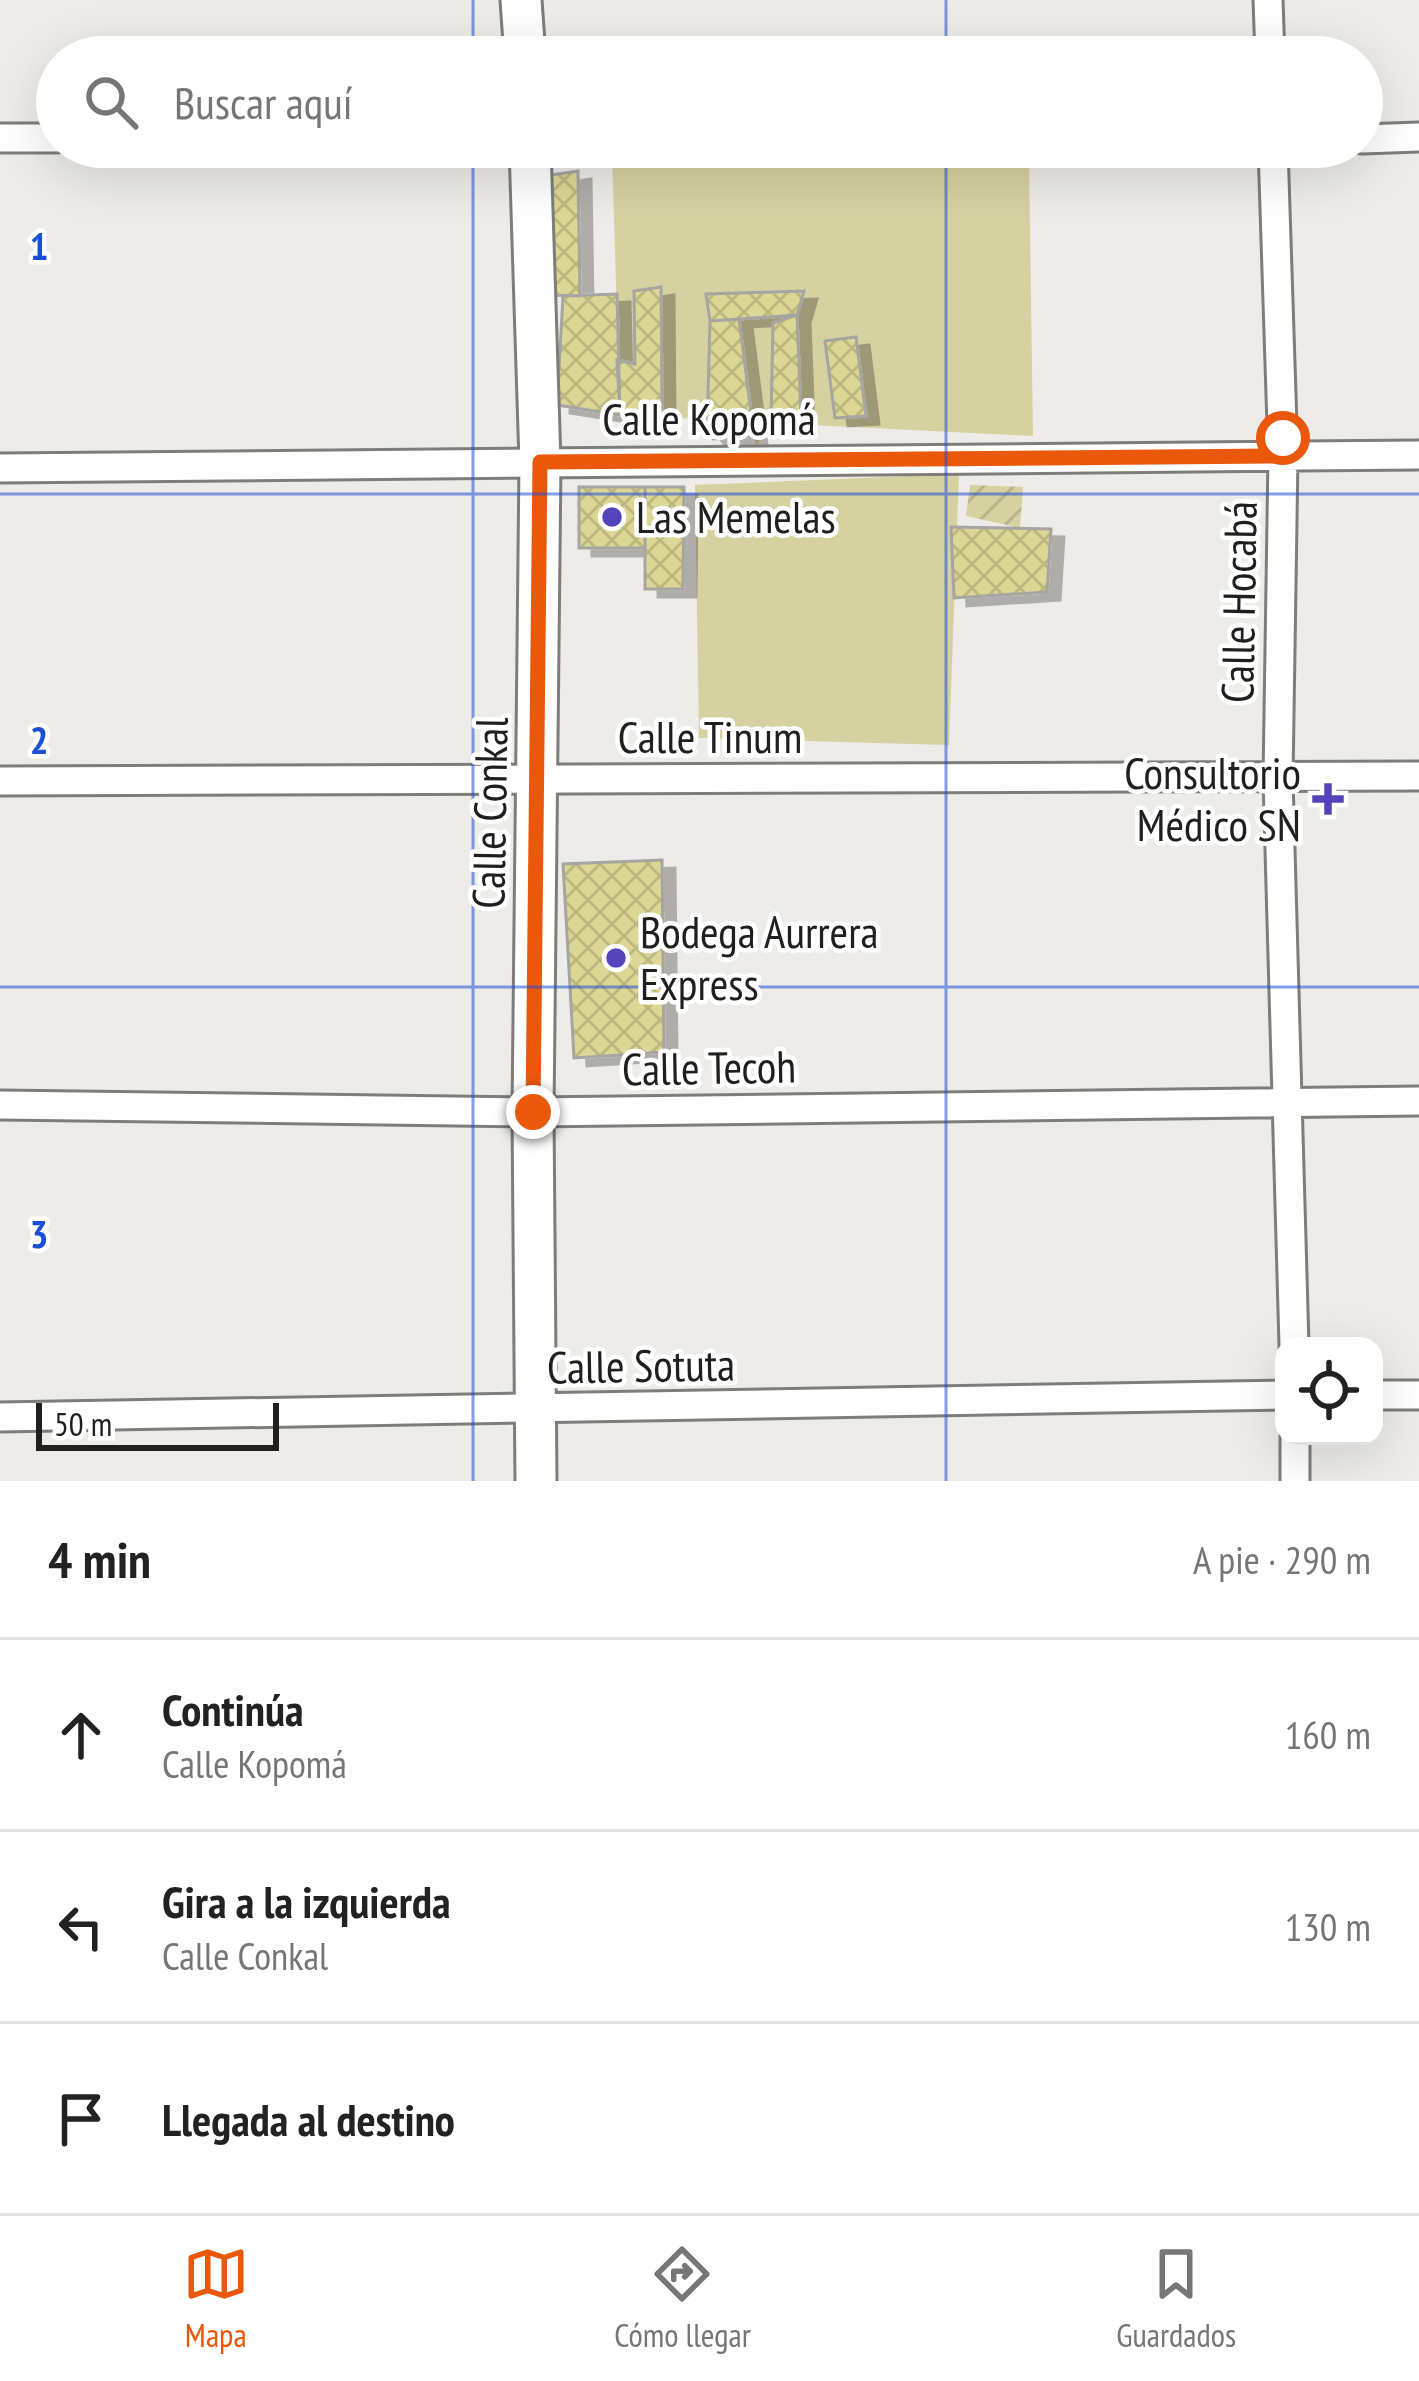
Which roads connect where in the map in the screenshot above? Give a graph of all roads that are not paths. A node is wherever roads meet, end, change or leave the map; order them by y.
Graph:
1 (521, 0) edge
2 (1268, 0) edge
3 (524, 36) edge
4 (1269, 36) edge
5 (1419, 136) edge
6 (0, 138) edge
7 (36, 138) edge
8 (1383, 138) edge
9 (531, 168) edge
10 (1274, 168) edge
11 (1419, 455) edge
12 (1283, 456) junction
13 (540, 462) junction
14 (0, 468) edge
15 (1419, 776) edge
16 (538, 779) junction
17 (1278, 779) junction
18 (0, 781) edge
19 (1419, 1100) edge
20 (1289, 1103) junction
21 (0, 1105) edge
22 (533, 1112) junction
23 (1294, 1337) edge
24 (1275, 1395) edge
25 (1383, 1395) edge
26 (1419, 1395) edge
27 (535, 1410) junction
28 (0, 1418) edge
29 (1295, 1445) edge
30 (536, 1481) edge
31 (1294, 1481) edge

1 - 3 street
2 - 4 street
5 - 8 street
6 - 7 street
9 - 13 street, Calle Conkal
10 - 12 street, Calle Hocabá
11 - 12 street, Calle Kopomá
12 - 13 street, Calle Kopomá
12 - 17 street, Calle Hocabá
13 - 14 street, Calle Kopomá
13 - 16 street, Calle Conkal
15 - 17 street, Calle Tinum
16 - 17 street, Calle Tinum
16 - 18 street, Calle Tinum
16 - 22 street, Calle Conkal
17 - 20 street, Calle Hocabá
19 - 20 street, Calle Tecoh
20 - 22 street, Calle Tecoh
20 - 23 street, Calle Hocabá
21 - 22 street, Calle Tecoh
22 - 27 street, Calle Conkal
24 - 27 street, Calle Sotuta
25 - 26 street
27 - 28 street, Calle Sotuta
27 - 30 street, Calle Conkal
29 - 31 street

